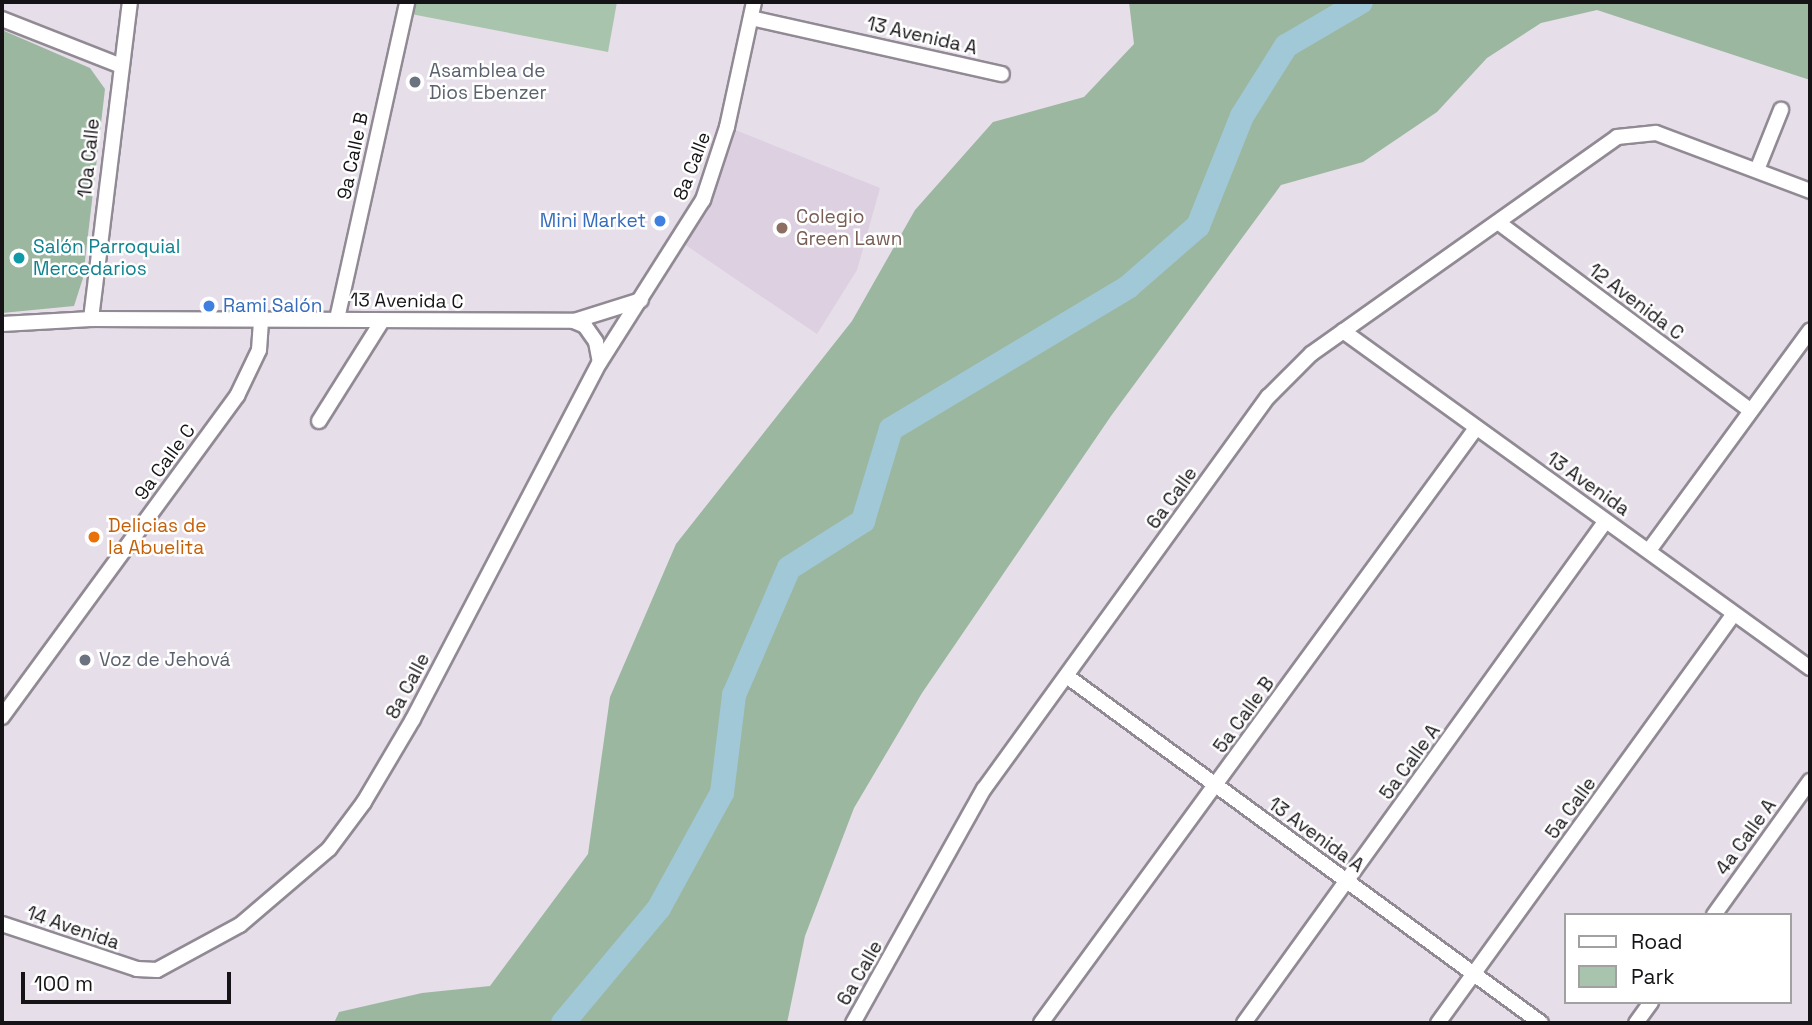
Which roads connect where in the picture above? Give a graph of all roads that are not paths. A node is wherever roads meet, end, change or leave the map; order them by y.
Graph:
1 (130, 2) edge
2 (407, 2) edge
3 (754, 2) edge
4 (751, 18) junction
5 (2, 19) edge
6 (119, 65) junction
7 (1002, 74) dead end
8 (1781, 110) dead end
9 (1757, 170) junction
10 (1810, 191) edge
11 (1499, 223) junction
12 (641, 300) junction
13 (91, 319) junction
14 (337, 319) junction
15 (261, 320) junction
16 (382, 321) junction
17 (574, 321) junction
18 (2, 324) edge
19 (1810, 330) edge
20 (1343, 331) junction
21 (600, 362) junction
22 (1751, 411) junction
23 (319, 421) dead end
24 (1476, 428) junction
25 (1605, 522) junction
26 (1650, 549) junction
27 (1733, 615) junction
28 (1810, 668) edge
29 (1068, 677) junction
30 (2, 717) edge
31 (1810, 781) edge
32 (1216, 785) junction
33 (1348, 882) junction
34 (1715, 913) edge
35 (2, 924) edge
36 (172, 964) joint
37 (1475, 975) junction
38 (1650, 1004) edge
39 (853, 1023) edge
40 (1041, 1023) edge
41 (1244, 1023) edge
42 (1438, 1023) edge
43 (1541, 1023) edge
44 (1636, 1023) edge

1 - 6 street, 10a Calle
2 - 14 street, 9a Calle B
3 - 4 street, 8a Calle
4 - 7 street, 13 Avenida A
4 - 12 street, 8a Calle
5 - 6 street
6 - 13 street, 10a Calle
8 - 9 street
9 - 10 street
9 - 11 street, 6a Calle
11 - 20 street, 6a Calle
11 - 22 street, 12 Avenida C
12 - 17 street, 13 Avenida C
12 - 21 street, 8a Calle
13 - 15 street, 13 Avenida C
13 - 18 street, 13 Avenida C
14 - 15 street, 13 Avenida C
14 - 16 street, 13 Avenida C
15 - 30 street, 9a Calle C
16 - 17 street, 13 Avenida C
16 - 23 street
17 - 21 street
19 - 22 street
20 - 24 street, 13 Avenida
20 - 29 street, 6a Calle
21 - 36 street, 8a Calle
22 - 26 street
24 - 25 street, 13 Avenida
24 - 32 street, 5a Calle B
25 - 26 street, 13 Avenida
25 - 33 street, 5a Calle A
26 - 27 street, 13 Avenida
27 - 28 street, 13 Avenida
27 - 37 street, 5a Calle
29 - 32 street, 13 Avenida A
29 - 39 street, 6a Calle
31 - 34 street, 4a Calle A
32 - 33 street, 13 Avenida A
32 - 40 street, 5a Calle B
33 - 37 street, 13 Avenida A
33 - 41 street, 5a Calle A
35 - 36 street, 14 Avenida
37 - 42 street, 5a Calle
37 - 43 street, 13 Avenida A
38 - 44 street

